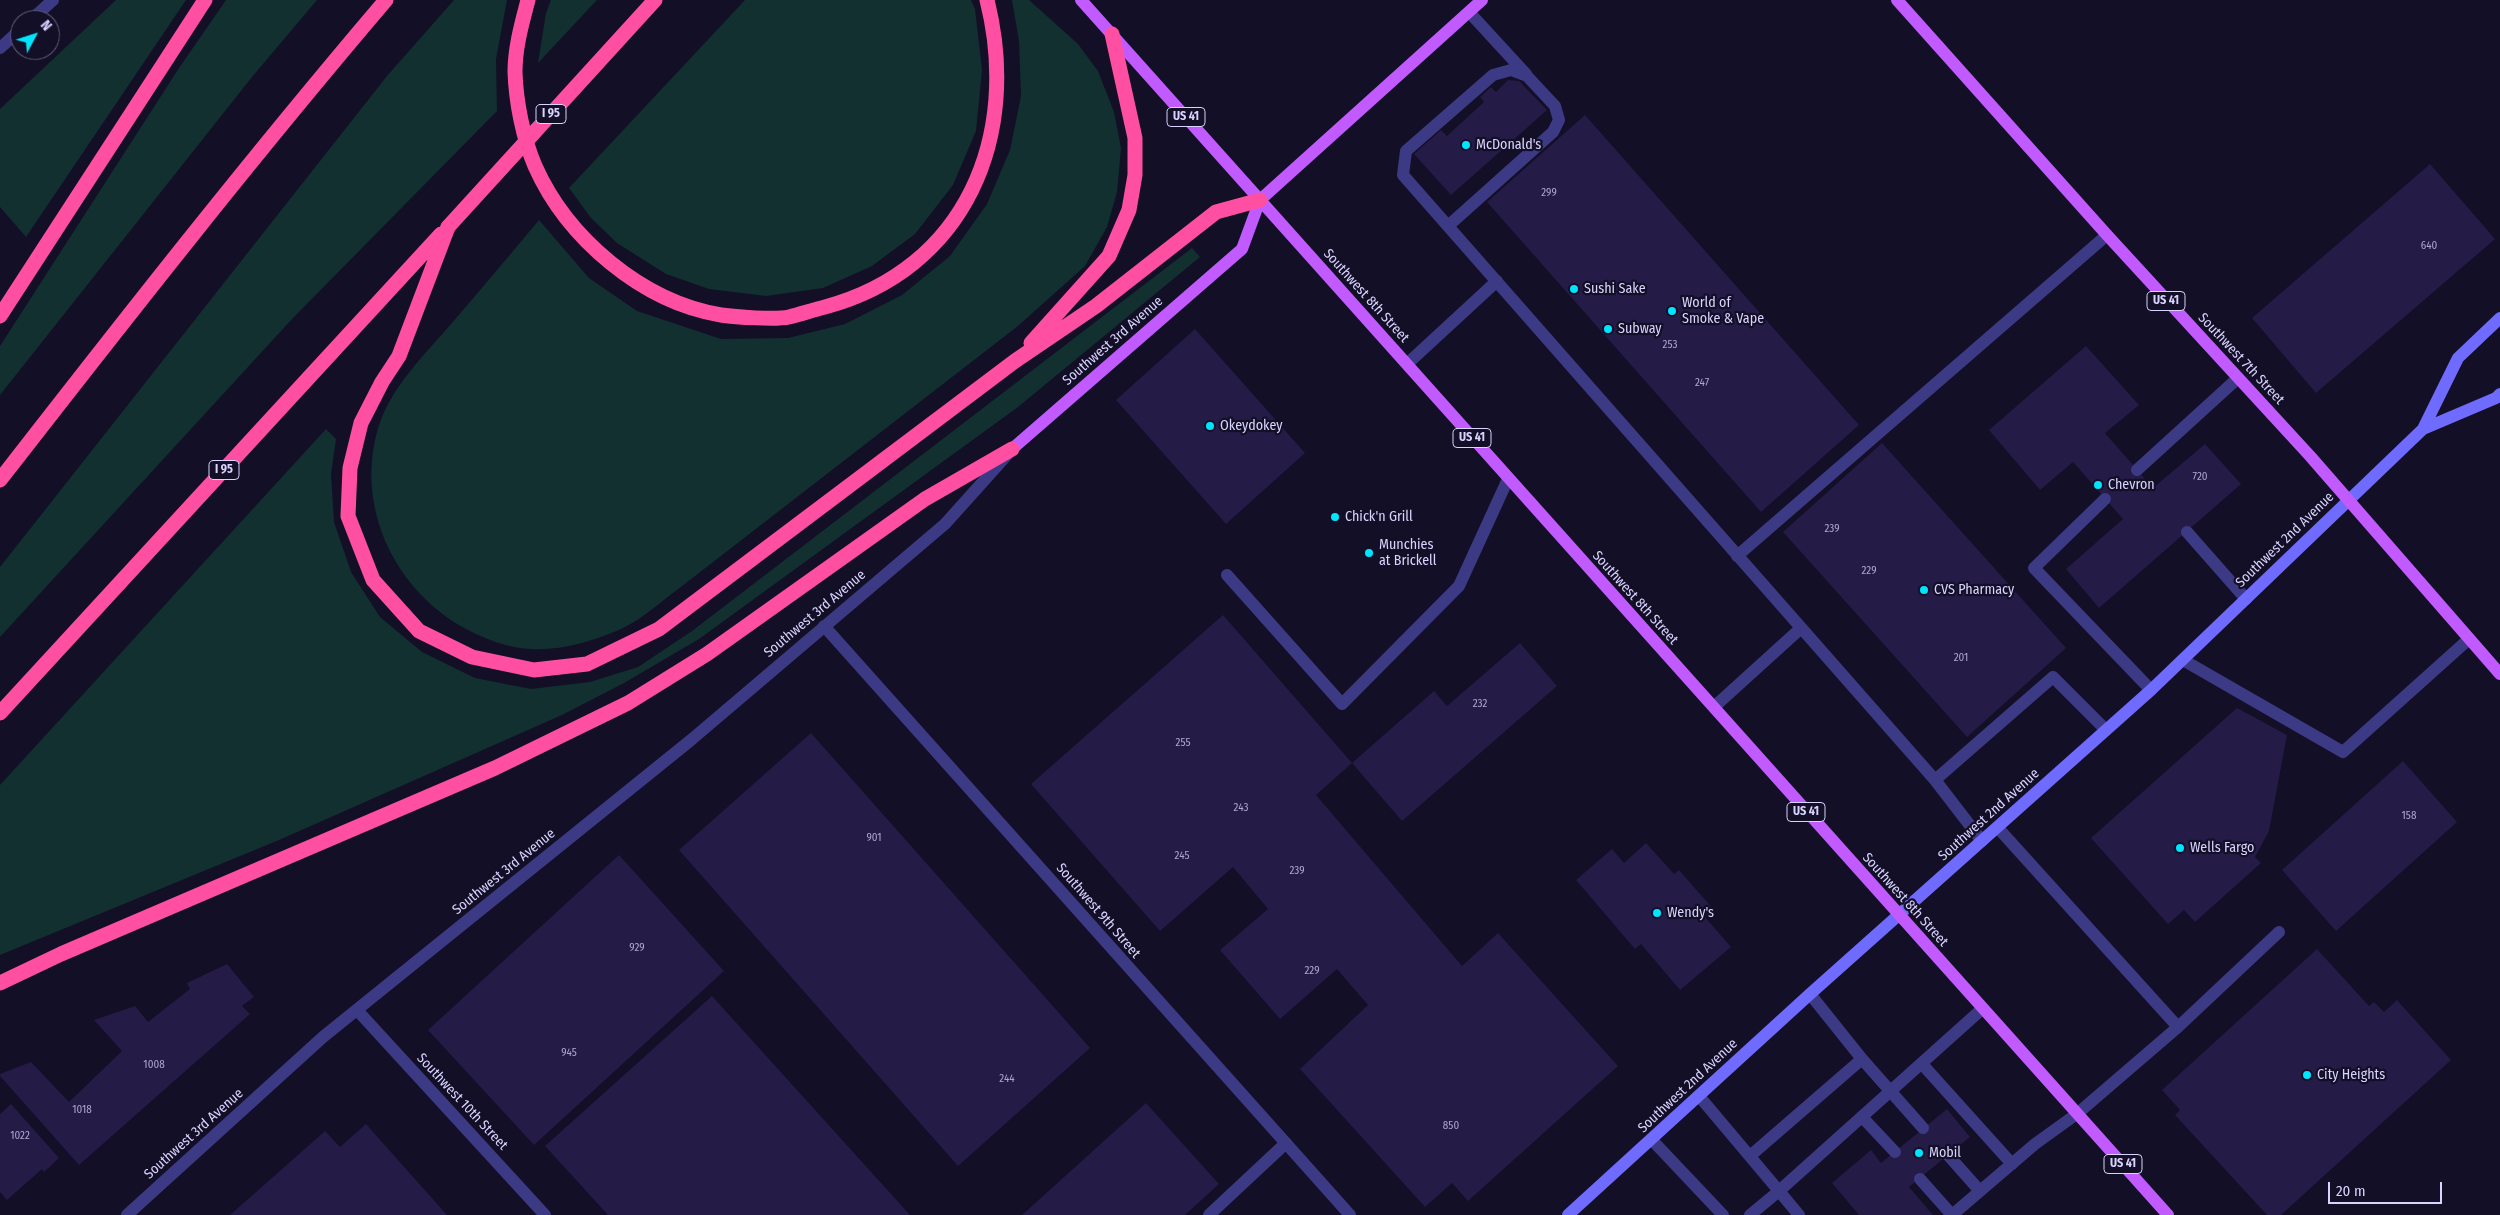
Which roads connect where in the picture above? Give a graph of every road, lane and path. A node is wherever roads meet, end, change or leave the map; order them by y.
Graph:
1 (53, 0) edge
2 (204, 0) edge
3 (386, 0) edge
4 (528, 0) edge
5 (655, 0) edge
6 (987, 0) edge
7 (1081, 0) edge
8 (1482, 0) edge
9 (1897, 0) edge
10 (42, 10) edge
11 (1469, 12) junction
12 (1112, 34) junction
13 (10, 39) edge
14 (0, 48) edge
15 (1527, 76) junction
16 (1260, 200) junction
17 (1448, 226) junction
18 (448, 227) junction
19 (2107, 235) junction
20 (1497, 281) junction
21 (0, 316) edge
22 (2500, 318) edge
23 (1015, 361) junction
24 (1407, 364) junction
25 (2238, 378) junction
26 (2500, 394) edge
27 (2423, 429) junction
28 (1012, 449) junction
29 (2137, 470) dead end
30 (1508, 479) junction
31 (0, 480) edge
32 (2105, 499) dead end
33 (2348, 500) junction
34 (2187, 532) dead end
35 (1737, 556) junction
36 (1228, 575) dead end
37 (2246, 600) junction
38 (824, 626) junction
39 (1800, 628) junction
40 (2469, 639) junction
41 (2183, 660) junction
42 (2500, 674) edge
43 (2151, 690) junction
44 (1714, 707) junction
45 (0, 713) edge
46 (2106, 730) junction
47 (1935, 780) junction
48 (1998, 828) junction
49 (1982, 841) junction
50 (1900, 915) junction
51 (2279, 932) dead end
52 (0, 983) edge
53 (1810, 994) junction
54 (1982, 1009) junction
55 (358, 1010) junction
56 (2178, 1027) junction
57 (1862, 1059) junction
58 (1922, 1064) junction
59 (1891, 1091) junction
60 (1699, 1096) junction
61 (2078, 1114) junction
62 (1863, 1118) junction
63 (1923, 1128) dead end
64 (1652, 1140) junction
65 (1286, 1143) junction
66 (1895, 1152) dead end
67 (1948, 1155) dead end
68 (1750, 1156) junction
69 (2012, 1164) junction
70 (1920, 1179) dead end
71 (1779, 1191) junction
72 (1980, 1191) junction
73 (127, 1215) edge
74 (545, 1215) edge
75 (1209, 1215) edge
76 (1350, 1215) edge
77 (1568, 1215) edge
78 (1723, 1215) edge
79 (1750, 1215) edge
80 (1799, 1215) edge
81 (2168, 1215) edge

1 - 10 street
2 - 21 highway
3 - 31 highway
4 - 6 highway
5 - 18 highway, I 95, bridge
7 - 12 main road, Southwest 8th Street / US 41
8 - 11 main road, Southwest 3rd Avenue
9 - 19 main road, Southwest 7th Street / US 41
11 - 15 street
11 - 16 main road, Southwest 3rd Avenue
12 - 16 main road, Southwest 8th Street / US 41
12 - 23 highway
13 - 14 street
15 - 17 street
15 - 17 street
16 - 23 highway
16 - 24 main road, Southwest 8th Street / US 41
16 - 28 main road, Southwest 3rd Avenue
17 - 20 street
18 - 23 highway
18 - 45 highway, I 95
19 - 25 main road, Southwest 7th Street / US 41
19 - 35 street
20 - 24 street
20 - 35 street
22 - 27 street, Southwest 2nd Avenue
24 - 30 main road, Southwest 8th Street / US 41
25 - 29 street
25 - 33 main road, Southwest 7th Street / US 41
26 - 27 street, Southwest 2nd Avenue
27 - 33 street, Southwest 2nd Avenue
28 - 38 street, Southwest 3rd Avenue
28 - 52 highway
30 - 36 street
30 - 44 main road, Southwest 8th Street / US 41
32 - 43 street
33 - 37 street, Southwest 2nd Avenue
33 - 40 main road, Southwest 7th Street / US 41
34 - 37 street
35 - 39 street
37 - 41 street, Southwest 2nd Avenue
38 - 55 street, Southwest 3rd Avenue
38 - 65 street, Southwest 9th Street
39 - 44 street
39 - 47 street
40 - 41 street
40 - 42 main road, Southwest 7th Street / US 41
41 - 43 street, Southwest 2nd Avenue
43 - 46 street, Southwest 2nd Avenue
44 - 50 main road, Southwest 8th Street / US 41
46 - 47 street
46 - 48 street, Southwest 2nd Avenue
47 - 49 street
48 - 49 street, Southwest 2nd Avenue
48 - 56 street
49 - 50 street, Southwest 2nd Avenue
50 - 53 street, Southwest 2nd Avenue
50 - 54 main road, Southwest 8th Street / US 41
51 - 56 street
53 - 57 street
53 - 60 street, Southwest 2nd Avenue
54 - 58 street
54 - 61 main road, Southwest 8th Street / US 41
55 - 73 street, Southwest 3rd Avenue
55 - 74 street, Southwest 10th Street
56 - 61 street
57 - 59 street
57 - 68 street
58 - 59 street
58 - 69 street
59 - 62 street
59 - 63 street
60 - 64 street, Southwest 2nd Avenue
60 - 68 street
61 - 69 street
61 - 81 main road, Southwest 8th Street / US 41
62 - 66 street
62 - 71 street
64 - 77 street, Southwest 2nd Avenue
64 - 78 street
65 - 75 street
65 - 76 street, Southwest 9th Street
67 - 72 street
68 - 71 street
69 - 72 street
70 - 72 street
71 - 79 street
71 - 80 street

